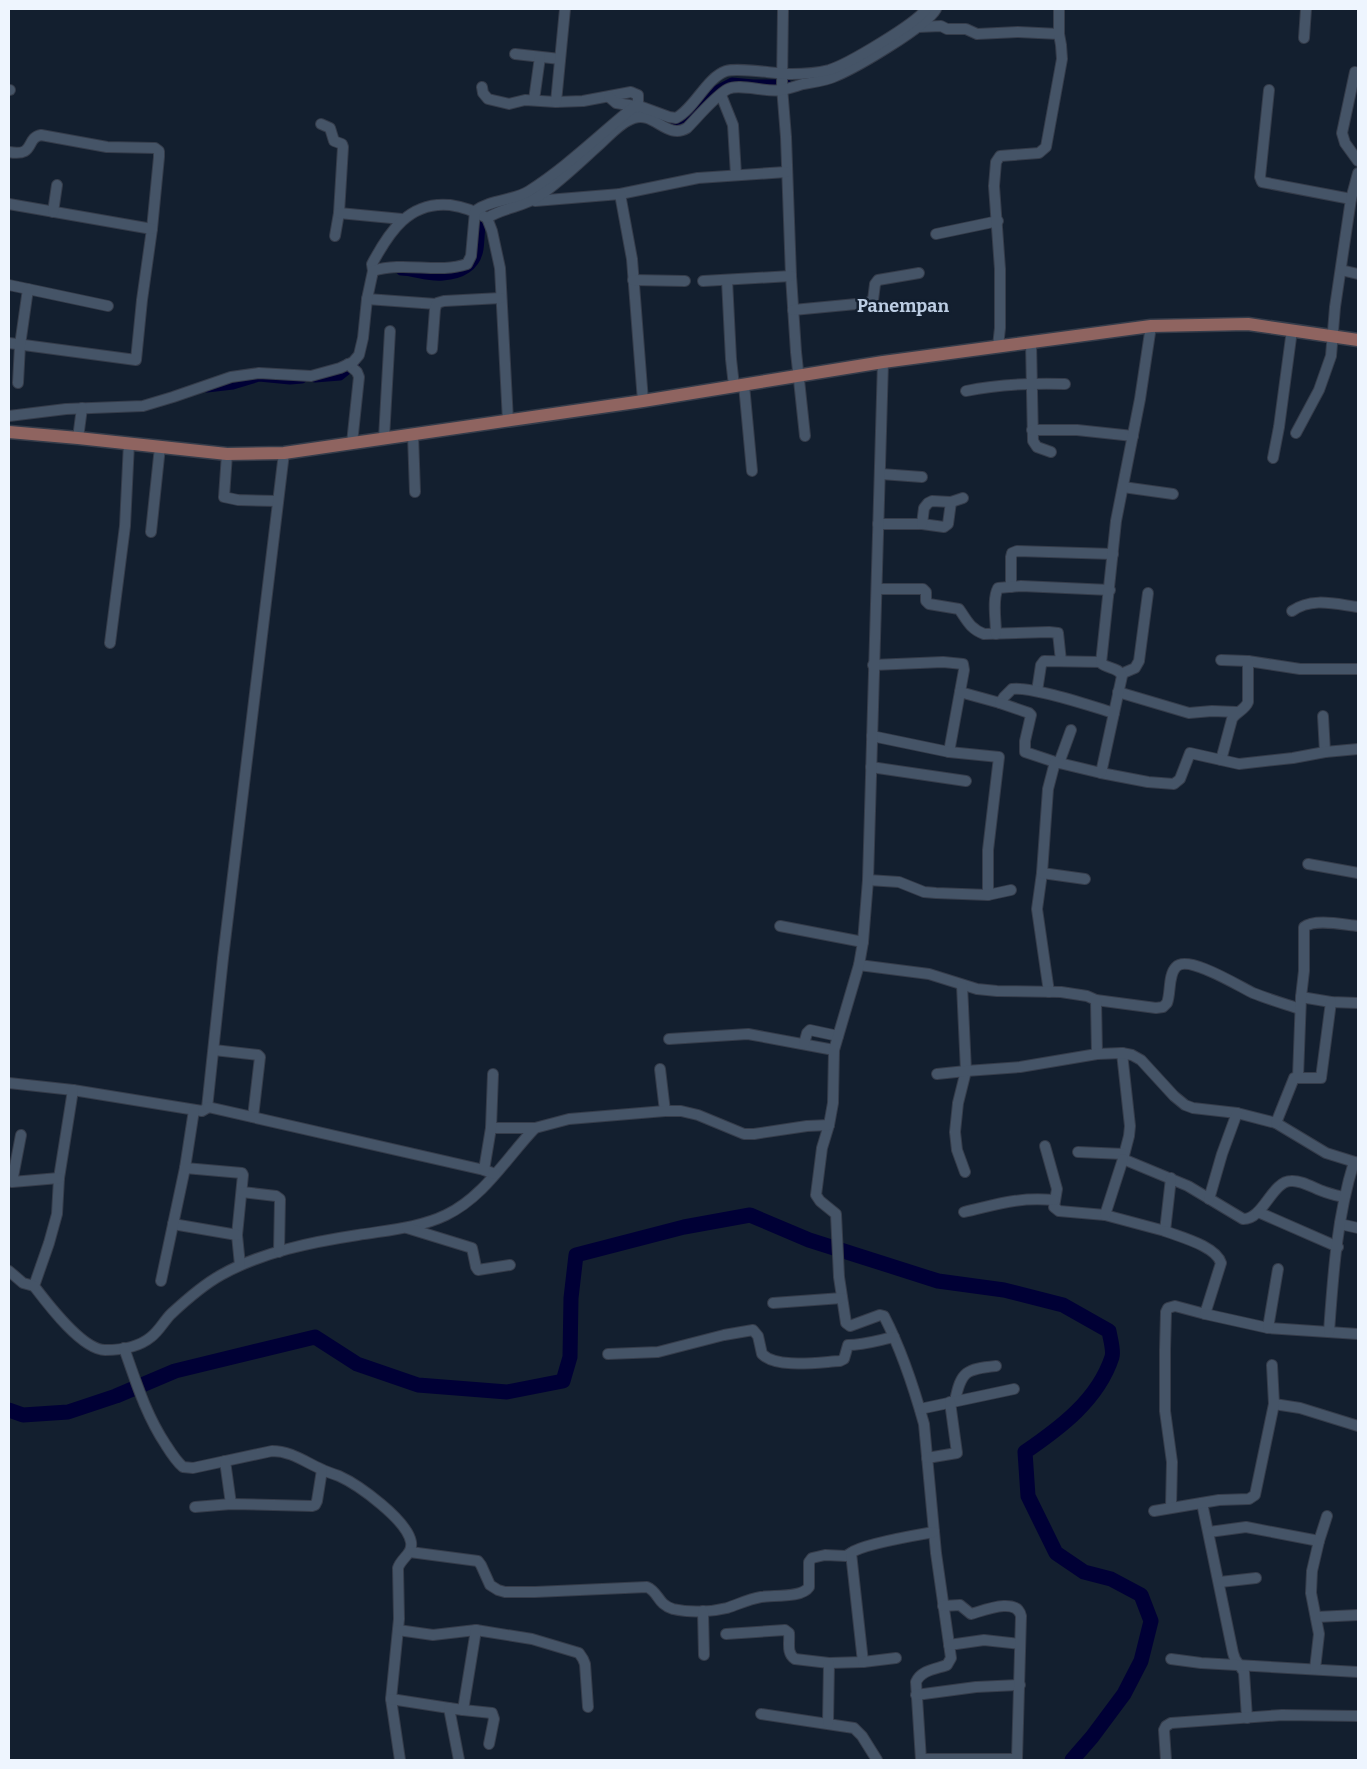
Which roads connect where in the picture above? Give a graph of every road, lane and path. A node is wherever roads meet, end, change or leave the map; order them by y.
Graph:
1 (565, 9) edge
2 (784, 9) edge
3 (926, 9) edge
4 (936, 9) edge
5 (1059, 9) edge
6 (1306, 9) edge
7 (918, 27) junction
8 (1059, 34) junction
9 (1304, 38) dead end
10 (877, 49) junction
11 (516, 54) dead end
12 (540, 57) junction
13 (560, 59) junction
14 (1355, 72) dead end
15 (782, 82) junction
16 (482, 87) dead end
17 (1269, 90) dead end
18 (721, 95) junction
19 (534, 100) junction
20 (556, 102) junction
21 (638, 111) junction
22 (321, 124) dead end
23 (9, 152) edge
24 (1358, 161) edge
25 (786, 172) junction
26 (1358, 173) edge
27 (736, 175) junction
28 (57, 185) dead end
29 (620, 194) junction
30 (1351, 199) junction
31 (532, 201) junction
32 (9, 204) edge
33 (52, 212) junction
34 (339, 213) junction
35 (481, 215) junction
36 (1353, 218) edge
37 (402, 219) junction
38 (998, 221) junction
39 (152, 229) junction
40 (936, 234) dead end
41 (335, 236) dead end
42 (1341, 270) junction
43 (373, 271) junction
44 (919, 273) dead end
45 (1358, 274) edge
46 (791, 276) junction
47 (634, 280) junction
48 (727, 280) junction
49 (685, 281) dead end
50 (703, 281) dead end
51 (9, 285) edge
52 (28, 289) junction
53 (501, 298) junction
54 (372, 299) junction
55 (436, 304) junction
56 (108, 306) dead end
57 (793, 310) junction
58 (1151, 326) junction
59 (1292, 330) junction
60 (390, 331) dead end
61 (1333, 336) junction
62 (1358, 340) edge
63 (1031, 342) junction
64 (9, 343) edge
65 (20, 345) junction
66 (998, 346) junction
67 (432, 349) dead end
68 (883, 362) junction
69 (351, 367) junction
70 (799, 375) junction
71 (18, 383) dead end
72 (1032, 383) junction
73 (1065, 384) dead end
74 (739, 386) junction
75 (966, 391) dead end
76 (643, 401) junction
77 (82, 411) junction
78 (508, 421) junction
79 (13, 423) edge
80 (1032, 430) junction
81 (1296, 433) dead end
82 (414, 435) junction
83 (805, 436) dead end
84 (1134, 436) junction
85 (78, 438) junction
86 (384, 438) junction
87 (129, 443) junction
88 (352, 443) junction
89 (160, 447) junction
90 (1051, 452) dead end
91 (227, 454) junction
92 (284, 454) junction
93 (1272, 458) dead end
94 (752, 472) dead end
95 (881, 474) junction
96 (922, 476) dead end
97 (1123, 488) junction
98 (415, 492) dead end
99 (1172, 494) dead end
100 (963, 498) dead end
101 (278, 501) junction
102 (951, 502) junction
103 (878, 524) junction
104 (922, 524) junction
105 (151, 532) dead end
106 (1113, 554) junction
107 (1011, 587) junction
108 (877, 590) junction
109 (1110, 590) junction
110 (1148, 593) dead end
111 (1358, 607) edge
112 (1292, 611) dead end
113 (996, 634) junction
114 (110, 643) dead end
115 (1221, 660) dead end
116 (1061, 661) junction
117 (1101, 662) junction
118 (1248, 662) junction
119 (873, 665) junction
120 (1358, 669) edge
121 (1121, 674) junction
122 (1037, 691) junction
123 (960, 692) junction
124 (1118, 692) junction
125 (1000, 703) junction
126 (1114, 712) junction
127 (1237, 712) junction
128 (1323, 716) dead end
129 (1071, 730) dead end
130 (872, 736) junction
131 (1358, 749) edge
132 (949, 752) junction
133 (1325, 752) junction
134 (1221, 760) junction
135 (1057, 763) junction
136 (871, 767) junction
137 (1100, 772) junction
138 (966, 781) dead end
139 (1308, 864) dead end
140 (1042, 872) junction
141 (1358, 872) edge
142 (1085, 879) dead end
143 (868, 880) junction
144 (1011, 890) dead end
145 (988, 895) junction
146 (780, 926) dead end
147 (1358, 926) edge
148 (863, 942) junction
149 (859, 965) junction
150 (962, 985) junction
151 (1049, 992) junction
152 (1301, 997) junction
153 (1096, 1000) junction
154 (1331, 1002) junction
155 (1358, 1002) edge
156 (1300, 1010) junction
157 (838, 1036) junction
158 (669, 1039) dead end
159 (804, 1044) junction
160 (214, 1050) junction
161 (834, 1050) junction
162 (1122, 1053) junction
163 (1097, 1054) junction
164 (660, 1069) dead end
165 (966, 1071) junction
166 (493, 1074) dead end
167 (937, 1074) dead end
168 (1298, 1077) junction
169 (9, 1083) edge
170 (73, 1090) junction
171 (208, 1106) junction
172 (194, 1110) junction
173 (665, 1111) junction
174 (1237, 1113) junction
175 (253, 1117) junction
176 (1276, 1123) junction
177 (829, 1125) junction
178 (491, 1128) junction
179 (535, 1128) junction
180 (21, 1135) dead end
181 (1045, 1146) dead end
182 (1078, 1152) dead end
183 (1123, 1156) junction
184 (1356, 1162) edge
185 (185, 1168) junction
186 (484, 1170) junction
187 (965, 1172) dead end
188 (495, 1174) junction
189 (59, 1178) junction
190 (1171, 1178) junction
191 (10, 1182) edge
192 (242, 1192) junction
193 (1344, 1197) junction
194 (1209, 1199) junction
195 (1054, 1200) junction
196 (964, 1212) dead end
197 (1258, 1212) junction
198 (1105, 1215) junction
199 (173, 1224) junction
200 (1340, 1224) junction
201 (407, 1228) junction
202 (1358, 1228) edge
203 (1165, 1232) junction
204 (236, 1234) junction
205 (1338, 1246) junction
206 (279, 1252) junction
207 (240, 1265) junction
208 (510, 1265) dead end
209 (1278, 1269) dead end
210 (9, 1271) edge
211 (161, 1281) dead end
212 (34, 1286) junction
213 (842, 1298) junction
214 (773, 1303) dead end
215 (1205, 1314) junction
216 (1268, 1328) junction
217 (1329, 1332) junction
218 (1358, 1334) edge
219 (894, 1337) junction
220 (124, 1348) junction
221 (608, 1354) dead end
222 (1272, 1365) dead end
223 (996, 1366) dead end
224 (1014, 1388) dead end
225 (952, 1401) junction
226 (1274, 1404) junction
227 (920, 1408) junction
228 (1358, 1426) edge
229 (927, 1458) junction
230 (225, 1461) junction
231 (322, 1470) junction
232 (1202, 1502) junction
233 (231, 1504) junction
234 (195, 1507) dead end
235 (1171, 1507) junction
236 (1154, 1511) dead end
237 (1327, 1516) dead end
238 (934, 1532) junction
239 (1209, 1532) junction
240 (1319, 1541) junction
241 (410, 1552) junction
242 (851, 1553) junction
243 (1256, 1578) dead end
244 (1220, 1582) junction
245 (943, 1606) junction
246 (703, 1611) junction
247 (1358, 1615) edge
248 (1316, 1617) junction
249 (398, 1630) junction
250 (476, 1630) junction
251 (726, 1634) dead end
252 (1020, 1644) junction
253 (949, 1645) junction
254 (704, 1655) dead end
255 (896, 1658) dead end
256 (1171, 1659) dead end
257 (863, 1662) junction
258 (830, 1663) junction
259 (1240, 1664) junction
260 (1315, 1669) junction
261 (1358, 1672) edge
262 (1020, 1685) junction
263 (916, 1696) junction
264 (391, 1699) junction
265 (588, 1707) dead end
266 (449, 1708) junction
267 (463, 1710) junction
268 (761, 1714) dead end
269 (1358, 1716) edge
270 (1247, 1718) junction
271 (828, 1723) junction
272 (489, 1744) dead end
273 (400, 1760) edge
274 (459, 1760) edge
275 (877, 1760) edge
276 (921, 1760) edge
277 (1019, 1760) edge
278 (1166, 1760) edge

1 - 13 street
2 - 15 street
3 - 10 street
4 - 7 street
5 - 8 street
6 - 9 street
7 - 8 street
7 - 10 street
8 - 38 street
10 - 15 street
10 - 15 street
11 - 12 street
12 - 13 street
12 - 19 street
13 - 20 street
14 - 24 street
15 - 18 street
15 - 21 street
15 - 25 street
16 - 19 street
17 - 30 street
18 - 21 street
18 - 27 street
19 - 20 street
20 - 21 street
21 - 31 street
21 - 35 street
22 - 34 street
23 - 39 street
25 - 27 street
25 - 46 street
26 - 30 street
27 - 29 street
28 - 33 street
29 - 31 street
29 - 47 street
30 - 36 street
31 - 35 street
32 - 33 street
33 - 39 street
34 - 37 street
34 - 41 street
35 - 37 street
35 - 43 street
35 - 53 street
36 - 42 street
37 - 43 street
38 - 40 street
38 - 66 street
39 - 65 street
42 - 45 street
42 - 61 street
43 - 54 street
44 - 57 street
46 - 48 street
46 - 57 street
47 - 49 street
47 - 76 street
48 - 50 street
48 - 74 street
51 - 52 street
52 - 56 street
52 - 65 street
53 - 55 street
53 - 78 street
54 - 55 street
54 - 69 street
55 - 67 street
57 - 70 street
58 - 59 main road
58 - 63 main road
58 - 84 street
59 - 61 main road
59 - 93 street
60 - 86 street
61 - 62 main road
61 - 81 street
63 - 66 main road
63 - 72 street
64 - 65 street
65 - 71 street
66 - 68 main road
68 - 70 main road
68 - 95 street
69 - 77 street
69 - 88 street
70 - 74 main road
70 - 83 street
72 - 73 street
72 - 75 street
72 - 80 street
74 - 76 main road
74 - 94 street
76 - 78 main road
77 - 79 street
77 - 85 street
78 - 82 main road
79 - 85 main road
80 - 84 street
80 - 90 street
82 - 86 main road
82 - 98 street
84 - 97 street
85 - 87 main road
86 - 88 main road
87 - 89 main road
87 - 114 street
88 - 92 main road
89 - 91 main road
89 - 105 street
91 - 92 main road
91 - 101 street
92 - 101 street
95 - 96 street
95 - 103 street
97 - 99 street
97 - 106 street
100 - 102 street
101 - 160 street
102 - 104 street
102 - 104 street
103 - 104 street
103 - 108 street
106 - 107 street
106 - 109 street
107 - 109 street
107 - 113 street
108 - 113 street
108 - 119 street
109 - 117 street
110 - 121 street
111 - 112 street
113 - 116 street
115 - 118 street
116 - 117 street
116 - 122 street
117 - 121 street
118 - 120 street
118 - 127 street
119 - 123 street
119 - 130 street
121 - 124 street
122 - 125 street
122 - 126 street
123 - 125 street
123 - 132 street
124 - 126 street
124 - 127 street
125 - 135 street
126 - 137 street
127 - 134 street
128 - 133 street
129 - 135 street
130 - 132 street
130 - 136 street
131 - 133 street
132 - 145 street
133 - 134 street
134 - 137 street
135 - 137 street
135 - 140 street
136 - 138 street
136 - 143 street
139 - 141 street
140 - 142 street
140 - 151 street
143 - 145 street
143 - 148 street
144 - 145 street
146 - 148 street
147 - 152 street
148 - 149 street
149 - 150 street
149 - 157 street
150 - 151 street
150 - 165 street
151 - 153 street
152 - 154 street
152 - 156 street
153 - 156 street
153 - 163 street
154 - 155 street
154 - 168 street
156 - 168 street
157 - 159 street
157 - 161 street
158 - 159 street
159 - 161 street
160 - 171 street
160 - 175 street
161 - 177 street
162 - 163 street
162 - 174 street
162 - 183 street
163 - 165 street
164 - 173 street
165 - 167 street
165 - 187 street
166 - 178 street
168 - 176 street
169 - 170 street
170 - 172 street
170 - 189 street
171 - 172 street
171 - 175 street
172 - 185 street
173 - 177 street
173 - 179 street
174 - 176 street
174 - 194 street
175 - 186 street
176 - 184 street
177 - 213 street
178 - 179 street
178 - 186 street
179 - 188 street
180 - 191 street
181 - 195 street
182 - 183 street
183 - 190 street
183 - 198 street
184 - 193 street
185 - 192 street
185 - 199 street
186 - 188 street
188 - 201 street
189 - 191 street
189 - 212 street
190 - 194 street
190 - 203 street
192 - 204 street
192 - 206 street
193 - 197 street
193 - 200 street
194 - 197 street
195 - 196 street
195 - 198 street
197 - 205 street
198 - 203 street
199 - 204 street
199 - 211 street
200 - 202 street
200 - 205 street
201 - 206 street
201 - 208 street
203 - 215 street
204 - 207 street
205 - 217 street
206 - 207 street
207 - 220 street
209 - 216 street
210 - 212 street
212 - 220 street
213 - 214 street
213 - 219 street
215 - 216 street
215 - 235 street
216 - 217 street
217 - 218 street
219 - 221 street
219 - 227 street
220 - 230 street
222 - 226 street
223 - 225 street
224 - 225 street
225 - 227 street
225 - 229 street
226 - 228 street
226 - 232 street
227 - 229 street
229 - 238 street
230 - 231 street
230 - 233 street
231 - 233 street
231 - 241 street
232 - 235 street
232 - 239 street
233 - 234 street
235 - 236 street
237 - 240 street
238 - 242 street
238 - 245 street
239 - 240 street
239 - 244 street
240 - 248 street
241 - 246 street
241 - 249 street
242 - 246 street
242 - 257 street
243 - 244 street
244 - 259 street
245 - 252 street
245 - 253 street
246 - 254 street
247 - 248 street
248 - 260 street
249 - 250 street
249 - 264 street
250 - 265 street
250 - 267 street
251 - 258 street
252 - 253 street
252 - 262 street
253 - 263 street
255 - 257 street
256 - 259 street
257 - 258 street
258 - 271 street
259 - 260 street
259 - 270 street
260 - 261 street
262 - 263 street
262 - 277 street
263 - 276 street
264 - 266 street
264 - 273 street
266 - 267 street
266 - 274 street
267 - 272 street
268 - 271 street
269 - 270 street
270 - 278 street
271 - 275 street
276 - 277 street

